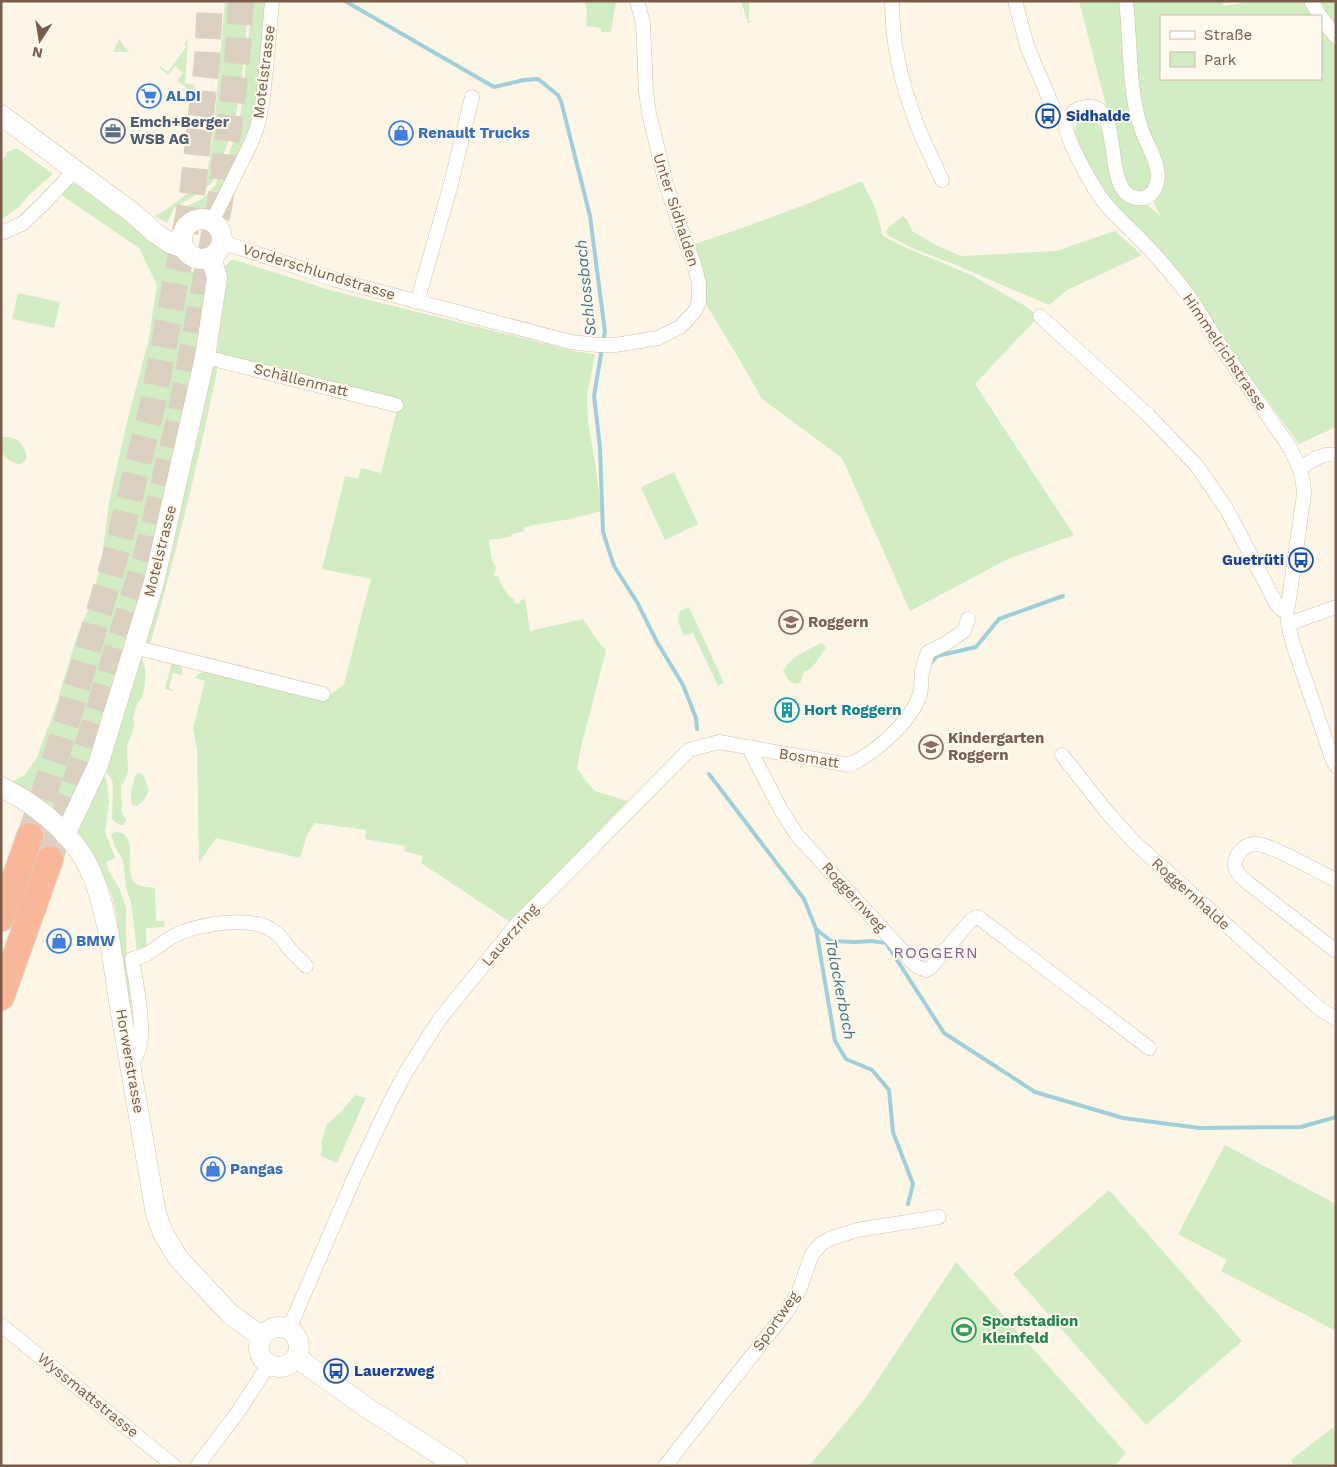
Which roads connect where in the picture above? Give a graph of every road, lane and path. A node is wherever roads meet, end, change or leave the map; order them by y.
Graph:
1 (272, 1) edge
2 (637, 1) edge
3 (892, 1) edge
4 (1014, 1) edge
5 (1126, 1) edge
6 (1311, 1) edge
7 (1320, 15) edge
8 (1322, 18) edge
9 (1336, 37) edge
10 (472, 97) dead end
11 (1, 116) edge
12 (1068, 119) junction
13 (75, 170) junction
14 (942, 180) dead end
15 (212, 222) junction
16 (1, 233) edge
17 (184, 239) junction
18 (217, 250) junction
19 (417, 302) junction
20 (1040, 316) dead end
21 (603, 345) joint
22 (205, 357) junction
23 (396, 405) dead end
24 (1336, 455) edge
25 (1300, 468) junction
26 (1336, 607) edge
27 (968, 619) dead end
28 (1287, 619) junction
29 (134, 647) junction
30 (323, 694) dead end
31 (750, 748) junction
32 (1062, 754) dead end
33 (1336, 766) edge
34 (1, 787) edge
35 (65, 835) junction
36 (30, 836) tunnel mouth
37 (50, 859) tunnel mouth
38 (1336, 880) edge
39 (1, 918) edge
40 (1336, 951) edge
41 (306, 966) dead end
42 (1, 998) edge
43 (1336, 1019) edge
44 (1149, 1048) dead end
45 (131, 1066) junction
46 (939, 1216) dead end
47 (1, 1325) edge
48 (289, 1329) junction
49 (261, 1336) junction
50 (296, 1357) junction
51 (269, 1364) junction
52 (437, 1460) edge
53 (174, 1466) edge
54 (197, 1466) edge
55 (457, 1466) edge
56 (665, 1466) edge

1 - 15 street, Motelstrasse
2 - 21 street, Unter Sidhalden
3 - 14 street
4 - 12 street
5 - 12 street
6 - 7 street
8 - 9 street
10 - 19 street
11 - 13 street
12 - 25 street, Himmelrichstrasse
13 - 16 street
13 - 17 street
15 - 17 street
15 - 18 street
17 - 18 street
18 - 19 street, Vorderschlundstrasse
18 - 22 street, Motelstrasse
19 - 21 street, Vorderschlundstrasse
20 - 28 street, Himmelrichstrasse
22 - 23 street, Schällenmatt
22 - 29 street, Motelstrasse
24 - 25 street
25 - 28 street, Himmelrichstrasse
26 - 28 street
27 - 31 street, Bosmatt
28 - 33 street, Himmelrichstrasse
29 - 30 street
29 - 35 street, Motelstrasse
31 - 44 street, Roggernweg
31 - 48 street, Lauerzring
32 - 43 street, Roggernhalde
34 - 35 street, Horwerstrasse
35 - 45 street, Horwerstrasse
36 - 39 highway
37 - 42 highway
38 - 40 street
41 - 45 street
45 - 49 street, Horwerstrasse
46 - 56 street, Sportweg
47 - 53 street, Wyssmattstrasse
48 - 49 street
48 - 50 street
49 - 51 street
50 - 51 street
50 - 52 street
51 - 54 street
52 - 55 street

